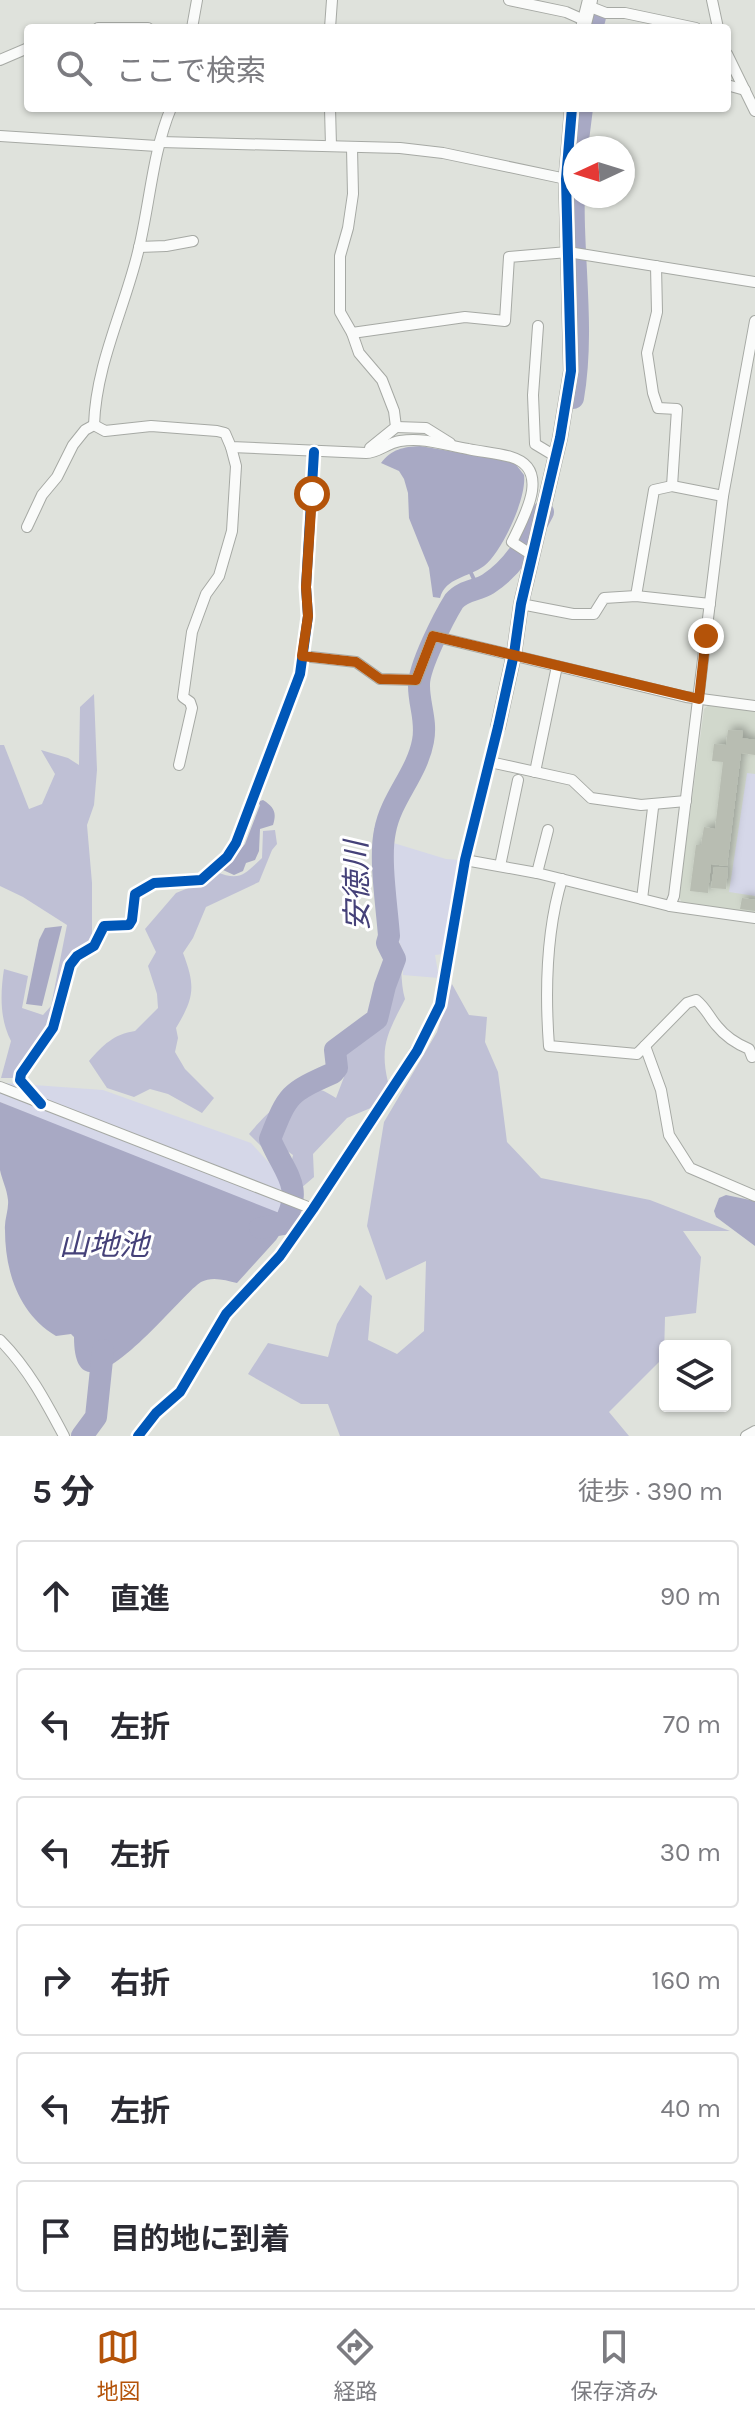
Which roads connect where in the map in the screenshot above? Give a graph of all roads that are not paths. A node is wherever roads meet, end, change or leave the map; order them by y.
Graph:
1 (197, 0) edge
2 (332, 0) edge
3 (509, 0) edge
4 (712, 0) edge
5 (586, 14) edge
6 (193, 24) edge
7 (330, 24) edge
8 (677, 24) edge
9 (717, 24) edge
10 (24, 50) edge
11 (0, 60) edge
12 (731, 62) edge
13 (731, 86) edge
14 (745, 90) junction
15 (755, 111) edge
16 (170, 112) edge
17 (330, 112) edge
18 (572, 112) edge
19 (0, 136) edge
20 (570, 136) edge
21 (158, 144) junction
22 (331, 146) junction
23 (352, 148) junction
24 (563, 178) edge
25 (567, 208) edge
26 (193, 241) dead end
27 (139, 247) junction
28 (568, 252) junction
29 (656, 266) junction
30 (755, 282) edge
31 (755, 321) edge
32 (538, 326) dead end
33 (352, 333) junction
34 (94, 425) junction
35 (396, 427) junction
36 (452, 444) junction
37 (231, 447) junction
38 (314, 452) junction
39 (366, 453) junction
40 (555, 456) junction
41 (672, 486) junction
42 (723, 496) junction
43 (27, 527) dead end
44 (532, 555) junction
45 (636, 596) junction
46 (521, 604) junction
47 (710, 604) junction
48 (514, 654) junction
49 (302, 656) junction
50 (557, 666) junction
51 (699, 699) junction
52 (755, 706) edge
53 (498, 727) joint
54 (490, 762) junction
55 (179, 765) dead end
56 (535, 772) junction
57 (518, 780) dead end
58 (686, 801) junction
59 (653, 808) dead end
60 (548, 830) dead end
61 (465, 860) junction
62 (500, 866) junction
63 (537, 873) junction
64 (562, 879) junction
65 (642, 899) junction
66 (670, 906) junction
67 (755, 918) edge
68 (645, 1046) junction
69 (755, 1056) edge
70 (0, 1087) edge
71 (41, 1104) junction
72 (755, 1196) edge
73 (313, 1209) junction
74 (0, 1329) edge
75 (0, 1340) edge
76 (16, 1356) junction
77 (755, 1431) edge
78 (64, 1436) edge
79 (138, 1436) edge
80 (746, 1436) edge

1 - 6 street
2 - 7 street
3 - 5 street
4 - 9 street
5 - 8 street
10 - 11 street
12 - 14 street
13 - 14 street
14 - 15 street
16 - 21 street
17 - 22 street
18 - 20 street
19 - 21 street
21 - 22 street
21 - 27 street
22 - 23 street
23 - 24 street
23 - 33 street
25 - 28 street
26 - 27 street
27 - 34 street
28 - 29 street
28 - 33 street
28 - 40 street
29 - 30 street
29 - 41 street
31 - 42 street
32 - 40 street
33 - 35 street
34 - 37 street
34 - 43 street
35 - 36 street
35 - 39 street
36 - 39 street
36 - 44 street
37 - 38 street
37 - 55 street
38 - 39 street
38 - 49 street
40 - 44 street
41 - 42 street
41 - 45 street
42 - 47 street
44 - 46 street
45 - 46 street
45 - 47 street
46 - 48 street
47 - 51 street
48 - 49 street
48 - 50 street
48 - 53 street
49 - 71 street
50 - 51 street
50 - 56 street
51 - 52 street
51 - 58 street
53 - 54 street
54 - 56 street
54 - 61 street
56 - 58 street
57 - 62 street
58 - 66 street
59 - 65 street
60 - 63 street
61 - 62 street
61 - 73 street
62 - 63 street
63 - 64 street
64 - 65 street
64 - 68 street
65 - 66 street
66 - 67 street
68 - 69 street
68 - 72 street
70 - 71 street
71 - 73 street
73 - 79 street
74 - 76 street
75 - 76 street
76 - 78 street
77 - 80 street

